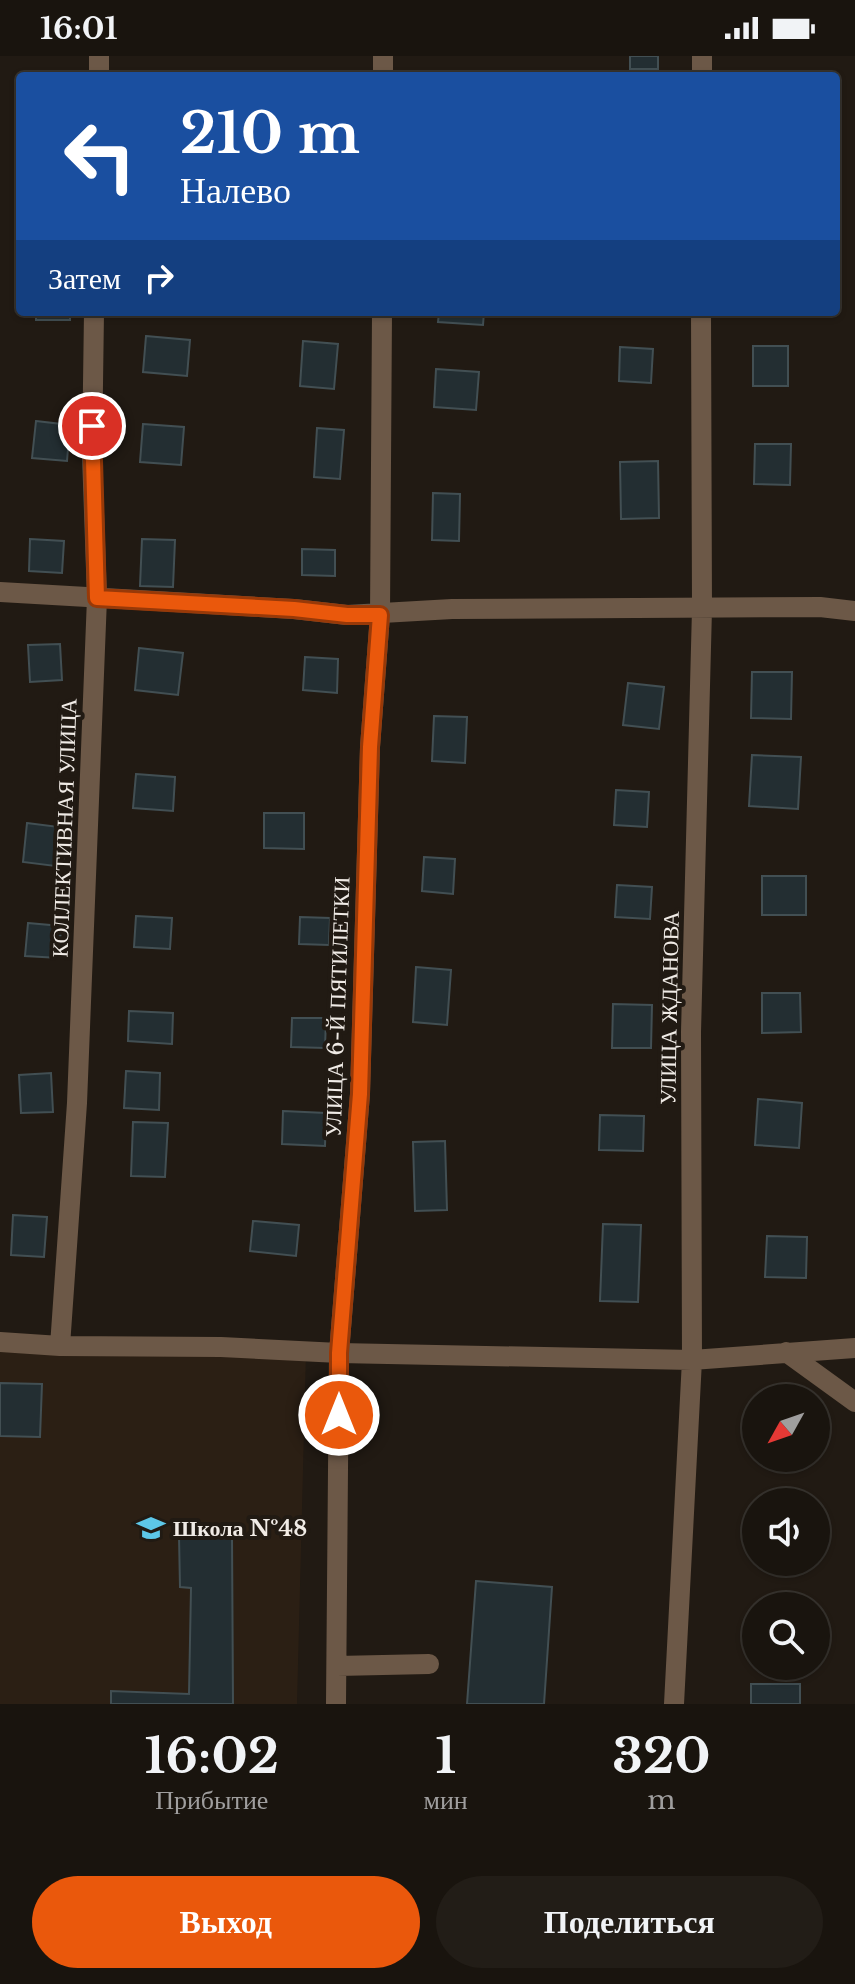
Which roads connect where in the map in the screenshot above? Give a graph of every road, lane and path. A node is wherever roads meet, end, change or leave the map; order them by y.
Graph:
1 (94, 316) edge
2 (382, 316) edge
3 (701, 316) edge
4 (0, 592) edge
5 (97, 598) junction
6 (702, 609) junction
7 (855, 611) edge
8 (380, 615) junction
9 (0, 1342) edge
10 (60, 1346) junction
11 (855, 1348) edge
12 (786, 1352) junction
13 (339, 1353) junction
14 (692, 1360) junction
15 (855, 1402) edge
16 (429, 1664) dead end
17 (337, 1666) junction
18 (336, 1704) edge
19 (674, 1704) edge

1 - 5 street, КОЛЛЕКТИВНАЯ УЛИЦА
2 - 8 street, УЛИЦА 6-Й ПЯТИЛЕТКИ
3 - 6 street, УЛИЦА ЖДАНОВА
4 - 5 street
5 - 8 street
5 - 10 street, КОЛЛЕКТИВНАЯ УЛИЦА
6 - 7 street
6 - 8 street
6 - 14 street, УЛИЦА ЖДАНОВА
8 - 13 street, УЛИЦА 6-Й ПЯТИЛЕТКИ
9 - 10 street
10 - 13 street
11 - 12 street
12 - 14 street
12 - 15 street
13 - 14 street
13 - 17 street, УЛИЦА 6-Й ПЯТИЛЕТКИ
14 - 19 street, УЛИЦА ЖДАНОВА
16 - 17 street
17 - 18 street, УЛИЦА 6-Й ПЯТИЛЕТКИ

